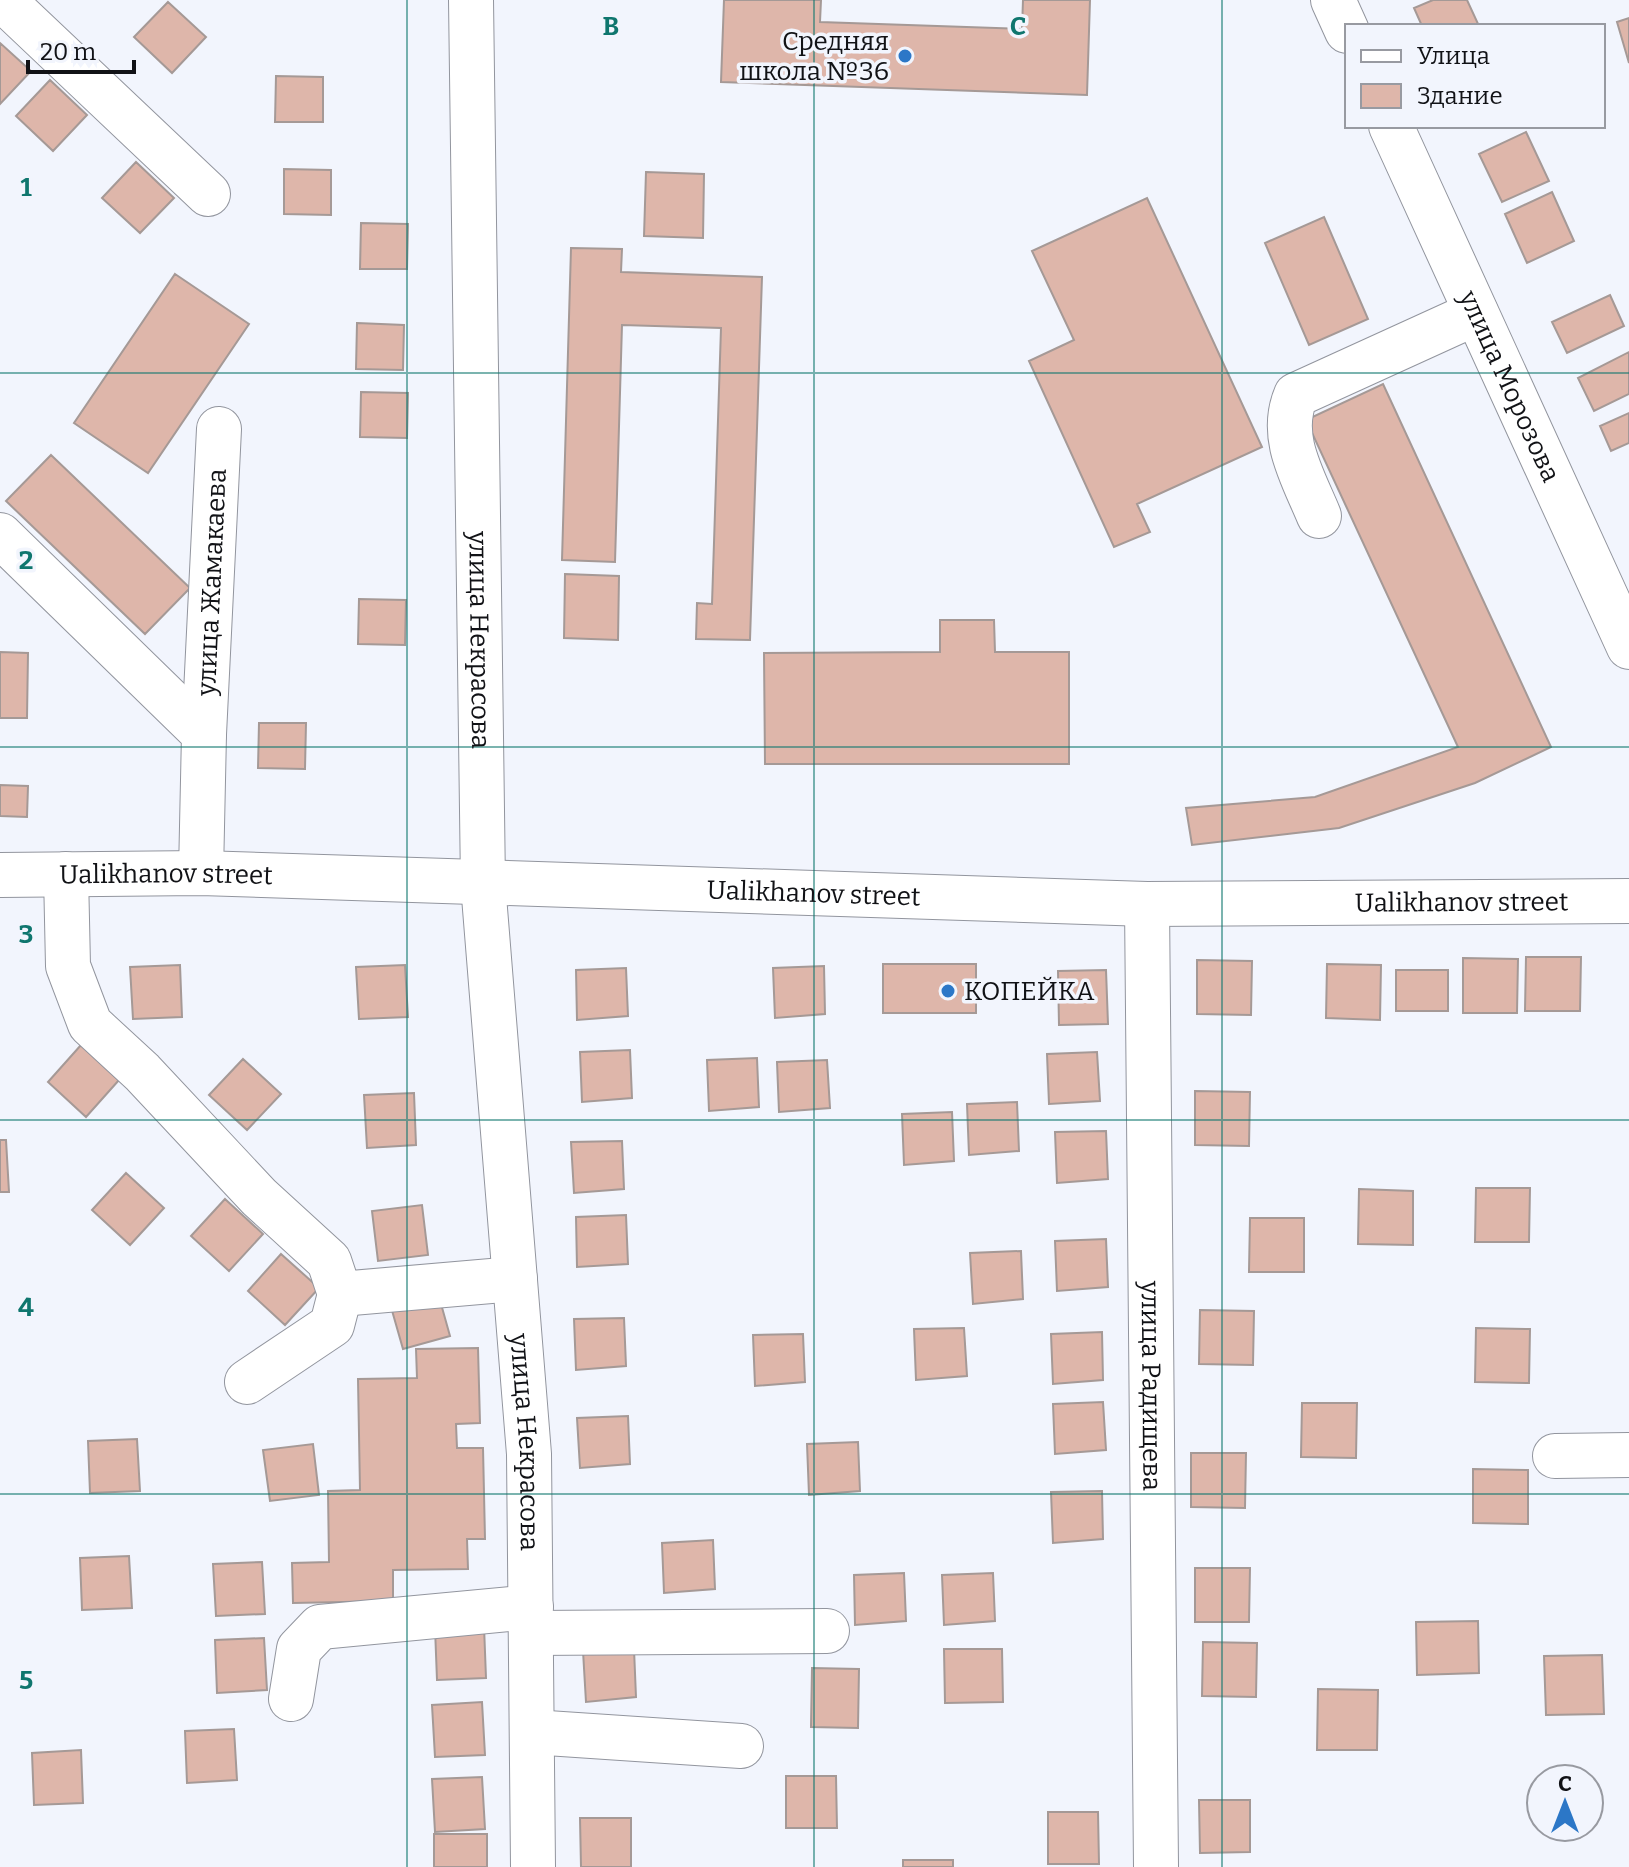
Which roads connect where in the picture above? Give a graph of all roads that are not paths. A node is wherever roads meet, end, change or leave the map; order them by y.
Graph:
1 (3, 0) edge
2 (471, 0) edge
3 (1333, 0) edge
4 (1345, 27) edge
5 (1392, 128) edge
6 (208, 194) dead end
7 (1476, 313) junction
8 (219, 429) dead end
9 (1319, 516) dead end
10 (0, 535) edge
11 (1629, 647) edge
12 (204, 734) junction
13 (201, 873) junction
14 (66, 874) junction
15 (0, 875) edge
16 (483, 884) junction
17 (1629, 901) edge
18 (1147, 904) junction
19 (515, 1279) junction
20 (340, 1294) junction
21 (247, 1382) dead end
22 (1629, 1455) edge
23 (1555, 1456) dead end
24 (531, 1620) junction
25 (827, 1631) dead end
26 (291, 1699) dead end
27 (532, 1732) junction
28 (741, 1746) dead end
29 (533, 1867) edge
30 (1156, 1867) edge

1 - 6 street
2 - 16 street, улица Некрасова
3 - 4 street
5 - 7 street, улица Морозова
7 - 9 street
7 - 11 street, улица Морозова
8 - 12 street, улица Жамакаева
10 - 12 street, улица Жамакаева
12 - 13 street, улица Жамакаева
13 - 14 street, Ualikhanov street
13 - 16 street, Ualikhanov street
14 - 15 street, Ualikhanov street
14 - 20 street
16 - 18 street, Ualikhanov street
16 - 19 street, улица Некрасова
17 - 18 street, Ualikhanov street
18 - 30 street, улица Радищева
19 - 20 street
19 - 24 street, улица Некрасова
20 - 21 street
22 - 23 street
24 - 25 street
24 - 26 street
24 - 27 street, улица Некрасова
27 - 28 street
27 - 29 street, улица Некрасова

